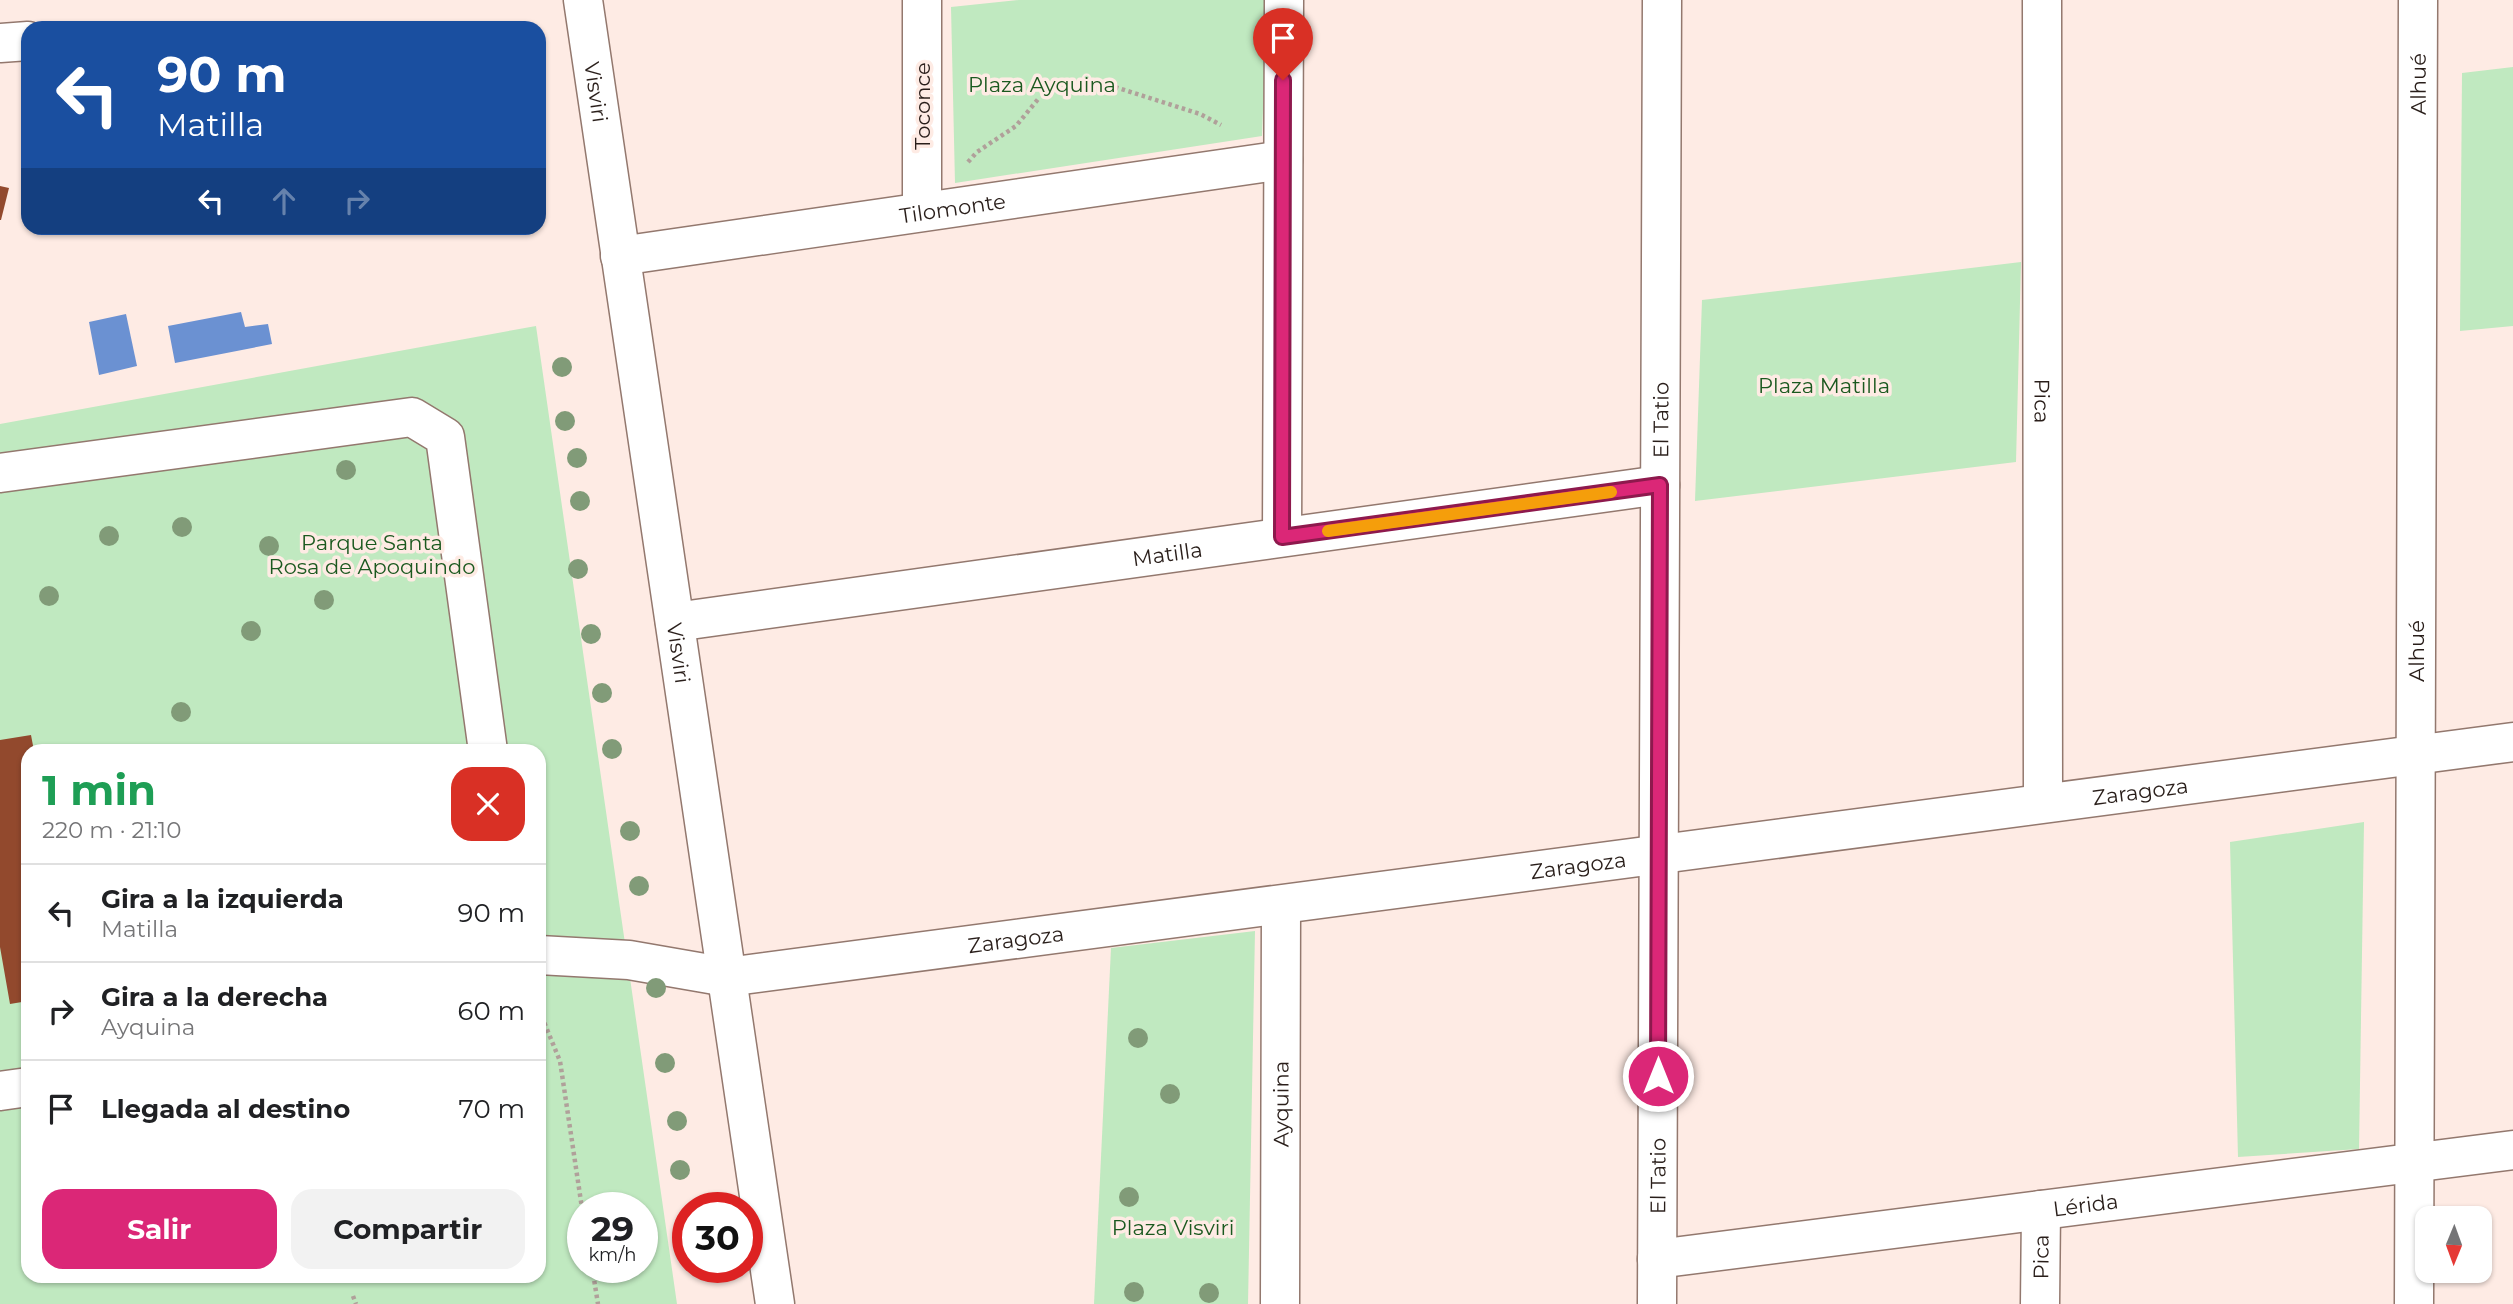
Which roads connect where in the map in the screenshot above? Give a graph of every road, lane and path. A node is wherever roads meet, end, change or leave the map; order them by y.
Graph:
1 (583, 0) edge
2 (922, 0) edge
3 (1284, 0) edge
4 (1662, 0) edge
5 (2042, 0) edge
6 (2418, 0) edge
7 (21, 42) edge
8 (0, 43) edge
9 (1115, 86) dead end
10 (1039, 98) dead end
11 (1224, 127) dead end
12 (1283, 160) junction
13 (922, 211) junction
14 (620, 256) junction
15 (0, 473) edge
16 (1660, 485) junction
17 (1282, 537) junction
18 (675, 622) junction
19 (2513, 741) edge
20 (487, 744) edge
21 (2416, 755) junction
22 (2043, 802) junction
23 (1659, 855) junction
24 (1281, 905) junction
25 (546, 955) edge
26 (727, 977) junction
27 (546, 1027) edge
28 (21, 1088) edge
29 (0, 1091) edge
30 (2513, 1150) edge
31 (2415, 1163) junction
32 (580, 1192) edge
33 (2041, 1210) junction
34 (1657, 1259) junction
35 (595, 1283) edge
36 (353, 1296) dead end
37 (356, 1304) edge
38 (598, 1304) edge
39 (775, 1304) edge
40 (1280, 1304) edge
41 (1657, 1304) edge
42 (2040, 1304) edge
43 (2414, 1304) edge

1 - 14 street, Visviri
2 - 13 street, Toconce
3 - 12 street
4 - 16 street, El Tatio
5 - 22 street, Pica
6 - 21 street, Alhué
7 - 8 street
9 - 11 path
10 - 13 path
12 - 13 street, Tilomonte
12 - 17 street
13 - 14 street, Tilomonte
14 - 18 street, Visviri
15 - 20 street
16 - 17 street, Matilla
16 - 23 street, El Tatio
17 - 18 street, Matilla
18 - 26 street, Visviri
19 - 21 street, Zaragoza
21 - 22 street, Zaragoza
21 - 31 street, Alhué
22 - 23 street, Zaragoza
23 - 24 street, Zaragoza
23 - 34 street, El Tatio
24 - 26 street, Zaragoza
24 - 40 street, Ayquina
25 - 26 street, Zaragoza
26 - 39 street, Visviri
27 - 32 path
28 - 29 street
30 - 31 street, Lérida
31 - 33 street, Lérida
31 - 43 street, Alhué
33 - 34 street, Lérida
33 - 42 street, Pica
34 - 41 street, El Tatio
35 - 38 path
36 - 37 path

